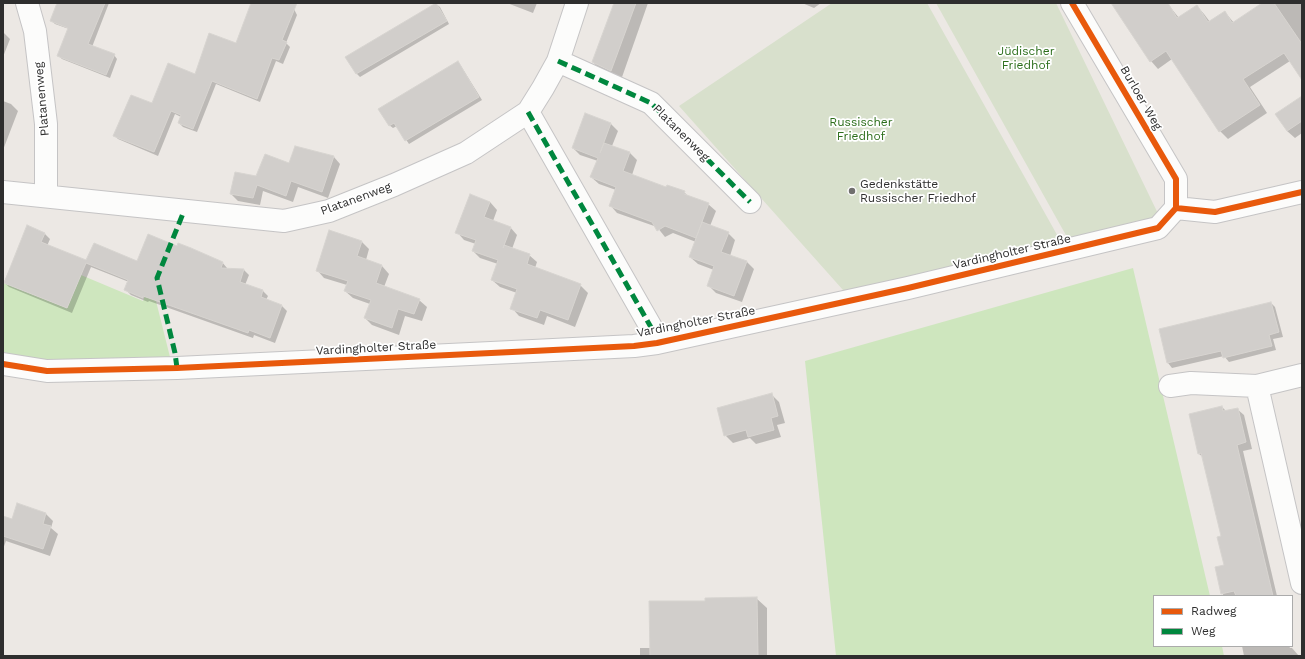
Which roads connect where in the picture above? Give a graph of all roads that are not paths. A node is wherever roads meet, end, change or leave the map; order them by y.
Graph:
1 (27, 3) edge
2 (577, 3) edge
3 (1072, 3) edge
4 (558, 61) junction
5 (528, 112) junction
6 (3, 192) edge
7 (1302, 192) edge
8 (46, 196) junction
9 (750, 202) dead end
10 (1176, 208) junction
11 (652, 329) dead end
12 (3, 364) edge
13 (1302, 375) edge
14 (1170, 386) dead end
15 (1257, 386) junction
16 (1302, 583) edge

1 - 8 street, Platanenweg
2 - 4 street, Platanenweg
3 - 10 street, Burloer Weg
4 - 5 street, Platanenweg
4 - 9 street, Platanenweg
5 - 8 street, Platanenweg
5 - 11 street
6 - 8 street, Platanenweg
7 - 10 street
10 - 12 street, Vardingholter Straße
13 - 15 street
14 - 15 street
15 - 16 street

